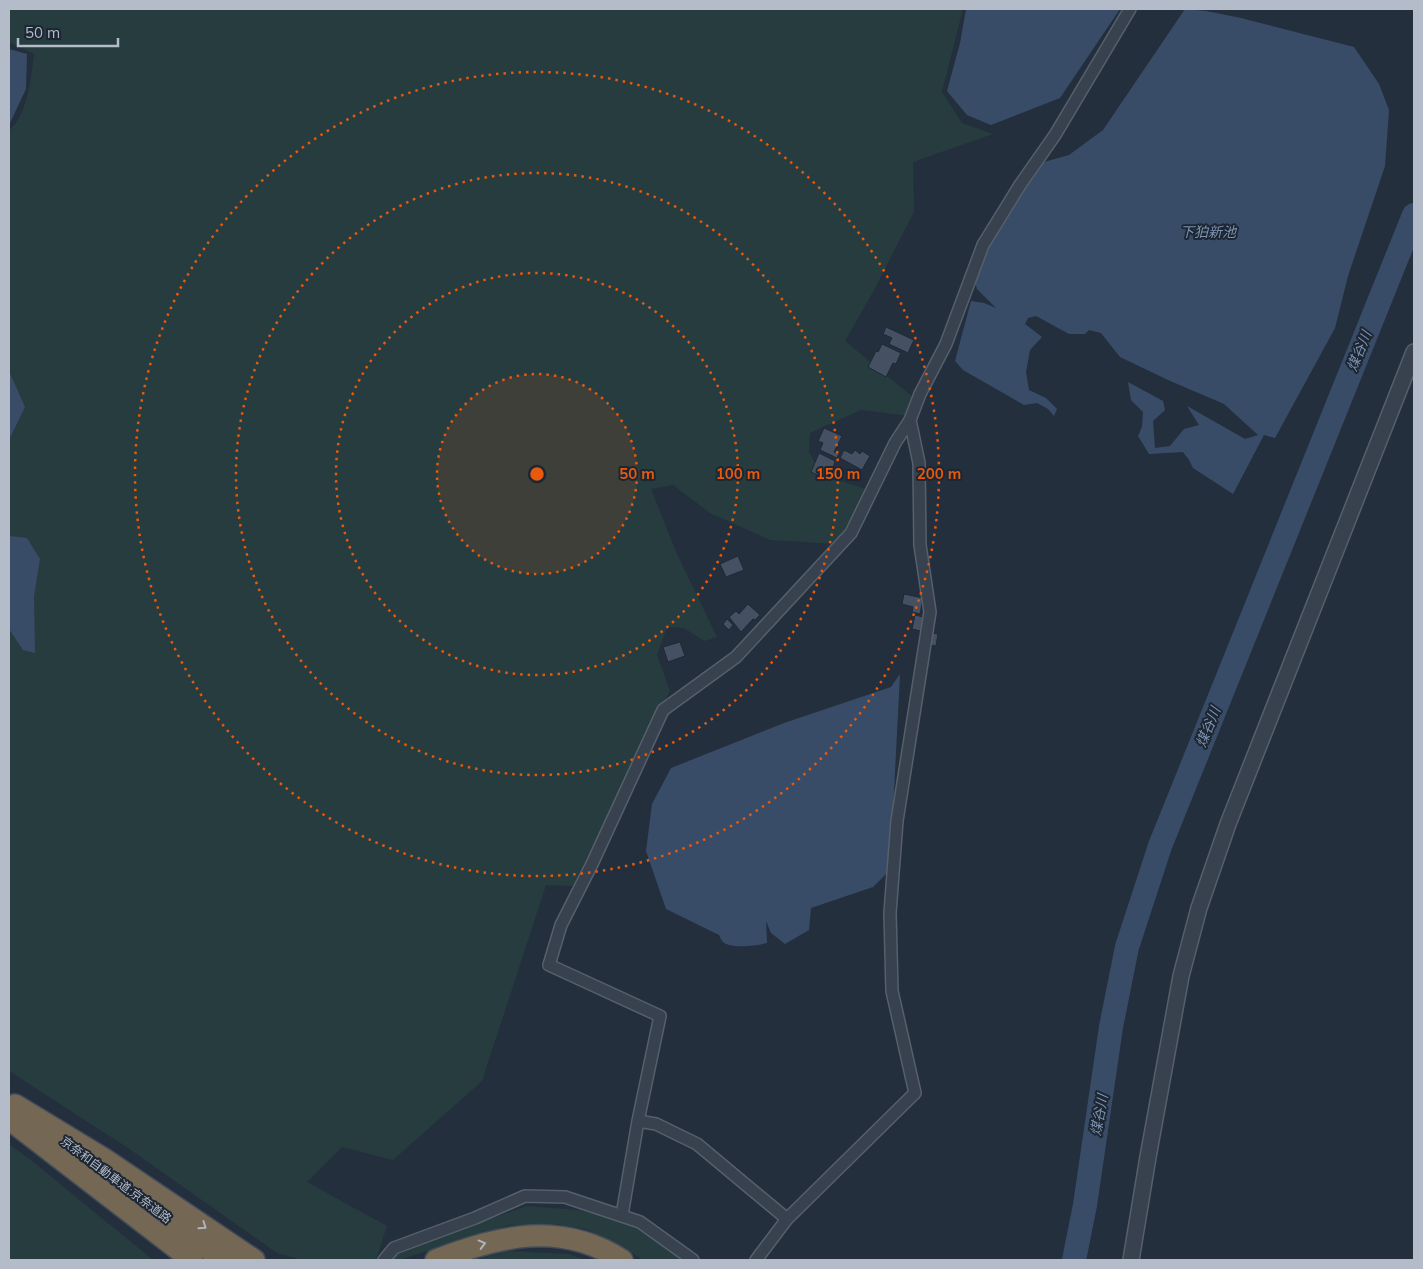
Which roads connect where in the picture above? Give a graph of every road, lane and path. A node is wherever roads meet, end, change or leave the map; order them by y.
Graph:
1 (1130, 9) edge
2 (1414, 352) edge
3 (910, 420) junction
4 (11, 1108) edge
5 (638, 1121) junction
6 (36, 1140) junction
7 (622, 1215) junction
8 (786, 1219) junction
9 (179, 1260) edge
10 (192, 1260) edge
11 (222, 1260) edge
12 (254, 1260) edge
13 (384, 1260) edge
14 (436, 1260) edge
15 (622, 1260) edge
16 (694, 1260) edge
17 (756, 1260) edge
18 (1131, 1260) edge

1 - 3 street
2 - 18 street
3 - 5 street
3 - 8 street
4 - 6 highway, 京奈和自動車道;京奈道路
4 - 11 highway, 京奈和自動車道;京奈道路
4 -> 12 highway
5 - 7 street
5 - 8 street
6 - 9 highway
6 - 10 highway, 京奈和自動車道;京奈道路
7 - 13 street
7 - 16 street
8 - 17 street
14 -> 15 highway

